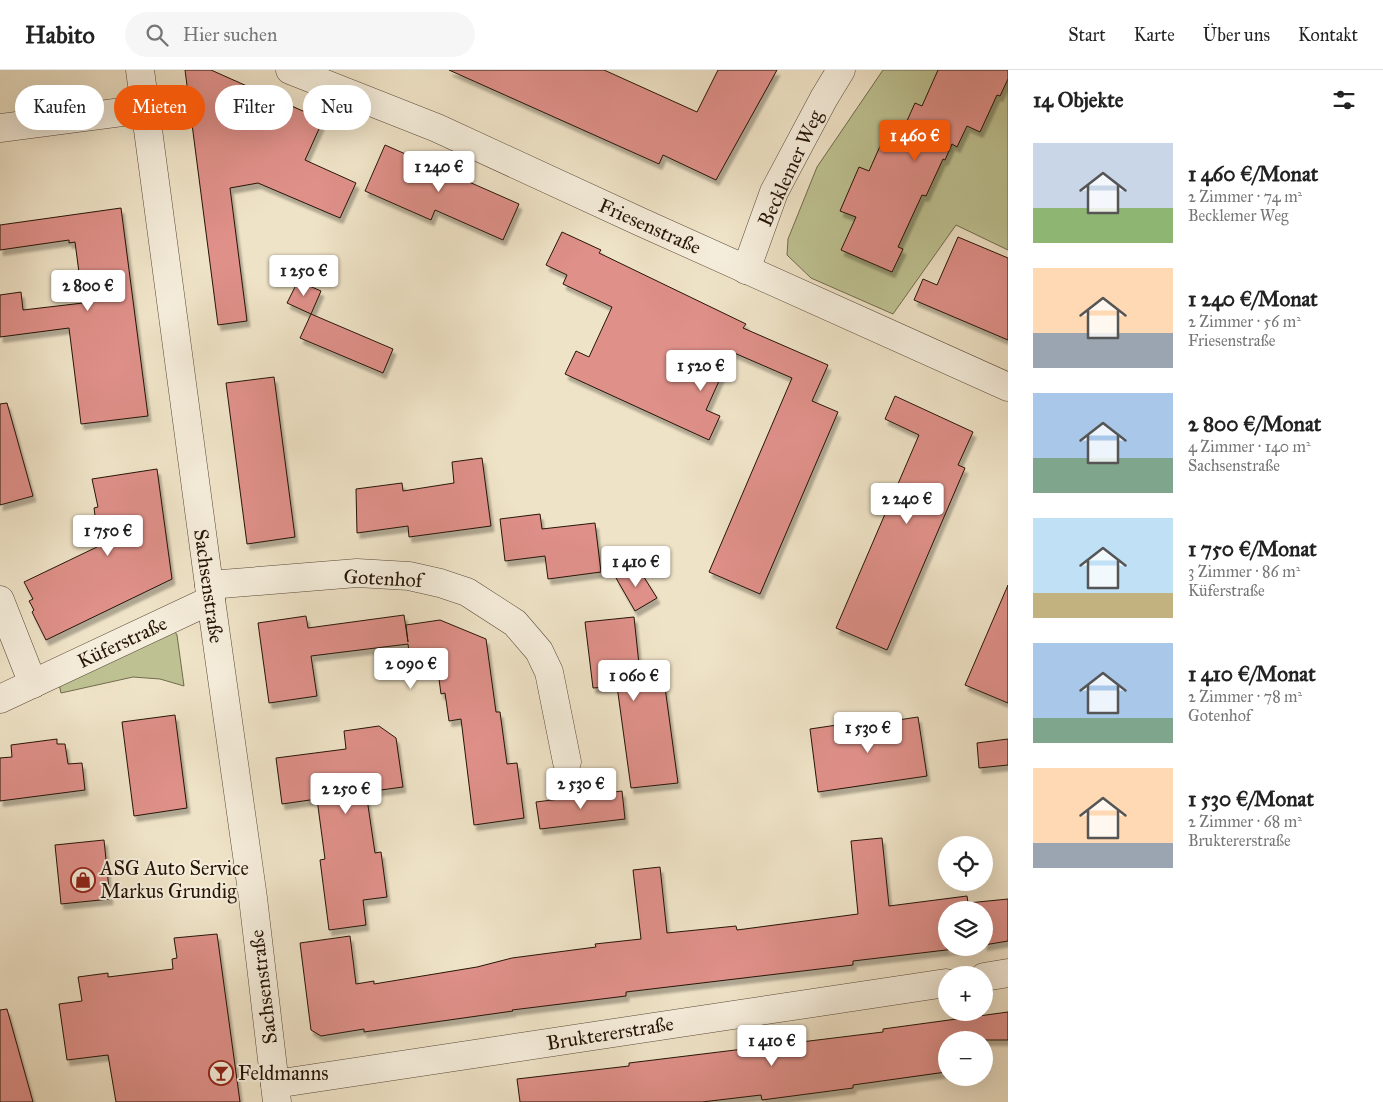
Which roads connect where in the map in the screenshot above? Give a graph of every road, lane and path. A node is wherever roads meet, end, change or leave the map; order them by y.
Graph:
1 (140, 70) edge
2 (290, 70) edge
3 (841, 70) edge
4 (142, 85) edge
5 (114, 113) edge
6 (0, 128) edge
7 (148, 130) edge
8 (746, 270) junction
9 (1008, 387) edge
10 (210, 593) junction
11 (0, 600) edge
12 (33, 684) junction
13 (0, 699) edge
14 (567, 762) dead end
15 (1008, 973) edge
16 (993, 976) edge
17 (938, 984) edge
18 (276, 1093) edge

1 - 4 street, Sachsenstraße
2 - 8 street, Friesenstraße
3 - 8 street, Becklemer Weg
5 - 6 street
7 - 10 street, Sachsenstraße
8 - 9 street, Friesenstraße
10 - 12 street, Küferstraße
10 - 14 street, Gotenhof
10 - 18 street, Sachsenstraße
11 - 12 street
12 - 13 street, Küferstraße
15 - 16 street
17 - 18 street, Bruktererstraße

